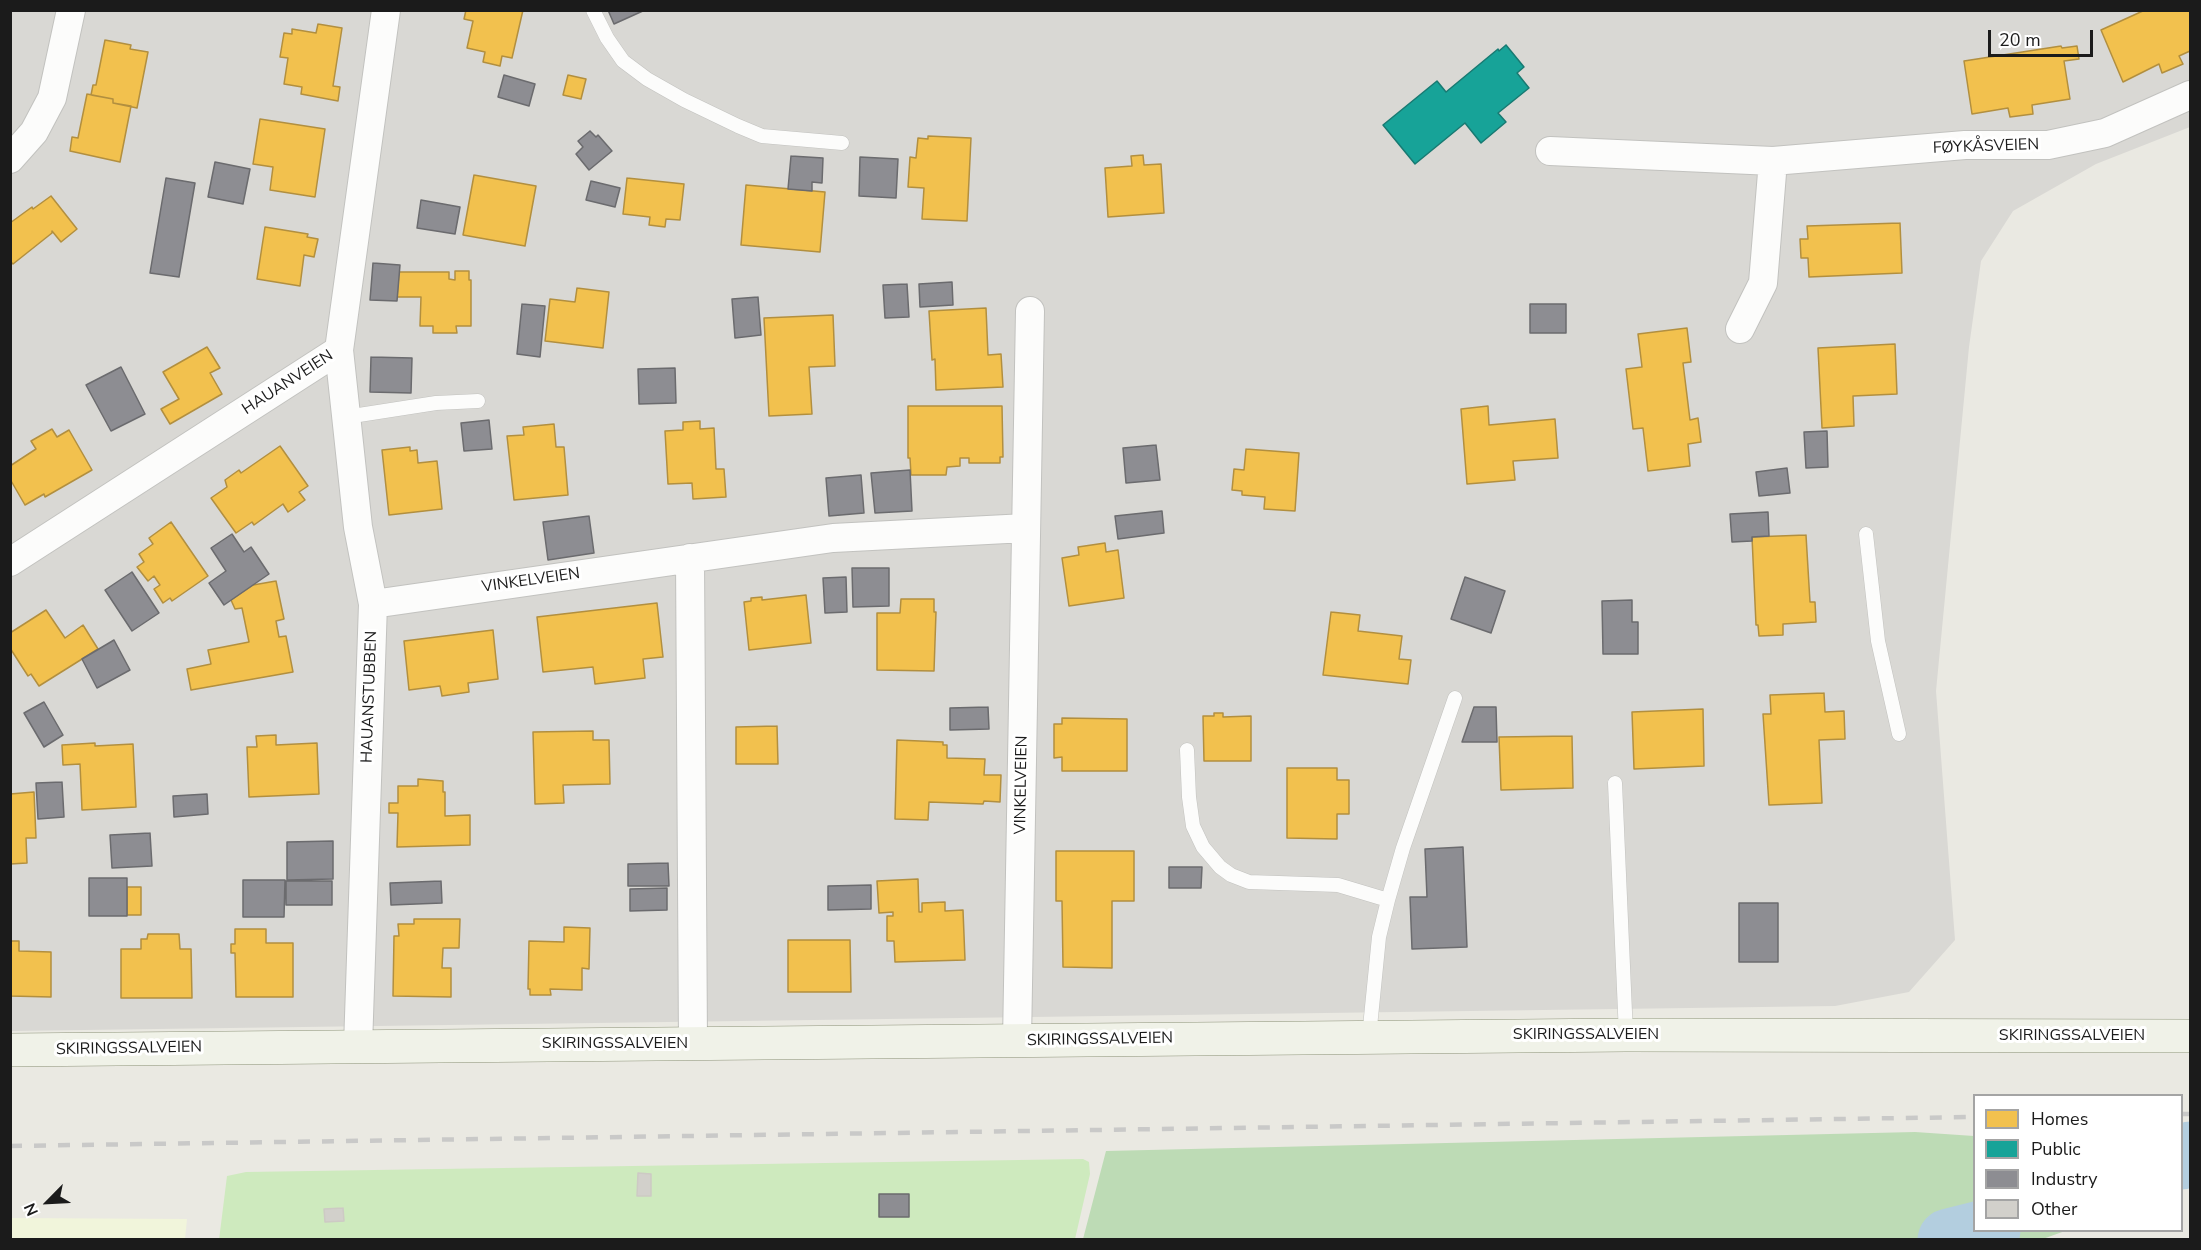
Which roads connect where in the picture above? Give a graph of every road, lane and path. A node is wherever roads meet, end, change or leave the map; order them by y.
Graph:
1 (71, 10) edge
2 (386, 10) edge
3 (593, 10) edge
4 (2190, 95) edge
5 (842, 143) dead end
6 (1550, 151) dead end
7 (10, 159) edge
8 (1773, 161) junction
9 (1030, 311) dead end
10 (1740, 329) dead end
11 (339, 350) junction
12 (478, 401) dead end
13 (346, 417) junction
14 (1026, 528) junction
15 (1866, 534) dead end
16 (690, 558) junction
17 (10, 562) edge
18 (373, 604) junction
19 (1455, 698) dead end
20 (1899, 734) dead end
21 (1186, 750) dead end
22 (1615, 783) dead end
23 (1388, 900) junction
24 (1626, 1035) junction
25 (2190, 1036) edge
26 (1369, 1037) junction
27 (1017, 1041) junction
28 (693, 1044) junction
29 (358, 1046) junction
30 (10, 1050) edge

1 - 7 street
2 - 11 street, HAUANVEIEN
3 - 5 lane
4 - 8 street, FØYKÅSVEIEN
6 - 8 street, FØYKÅSVEIEN
8 - 10 street
9 - 14 street, VINKELVEIEN
11 - 13 street, HAUANSTUBBEN
11 - 17 street, HAUANVEIEN
12 - 13 lane
13 - 18 street, HAUANSTUBBEN
14 - 16 street, VINKELVEIEN
14 - 27 street, VINKELVEIEN
15 - 20 lane
16 - 18 street, VINKELVEIEN
16 - 28 street
18 - 29 street, HAUANSTUBBEN
19 - 23 lane
21 - 23 lane
22 - 24 lane
23 - 26 lane
24 - 25 main road, SKIRINGSSALVEIEN
24 - 26 main road, SKIRINGSSALVEIEN
26 - 27 main road, SKIRINGSSALVEIEN
27 - 28 main road, SKIRINGSSALVEIEN
28 - 29 main road, SKIRINGSSALVEIEN
29 - 30 main road, SKIRINGSSALVEIEN

